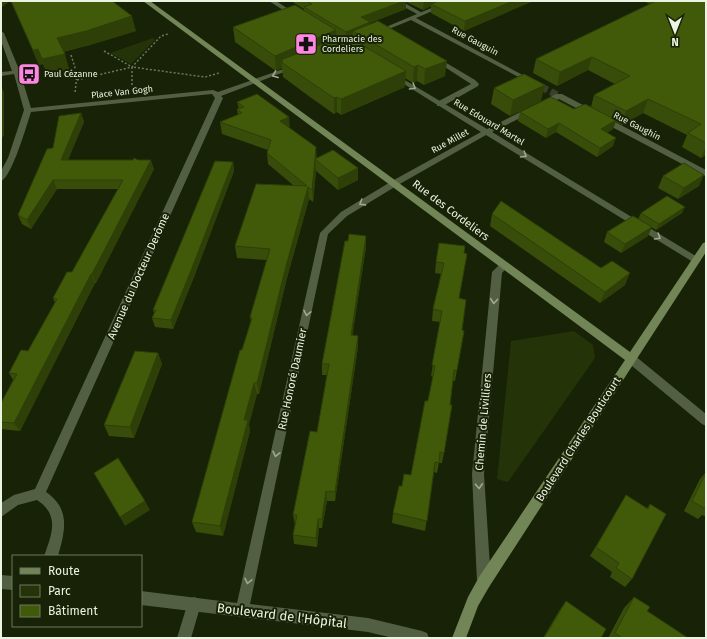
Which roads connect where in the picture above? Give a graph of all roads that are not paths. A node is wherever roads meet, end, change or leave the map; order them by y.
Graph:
1 (146, 1) edge
2 (272, 1) edge
3 (396, 1) edge
4 (453, 1) edge
5 (421, 14) junction
6 (411, 18) junction
7 (304, 21) edge
8 (384, 29) junction
9 (1, 33) edge
10 (370, 35) edge
11 (395, 36) edge
12 (428, 55) edge
13 (302, 64) edge
14 (386, 71) edge
15 (17, 72) junction
16 (1, 74) edge
17 (530, 81) tunnel mouth
18 (255, 82) junction
19 (217, 95) junction
20 (558, 96) joint
21 (440, 104) junction
22 (28, 110) junction
23 (486, 132) junction
24 (706, 173) edge
25 (1, 178) edge
26 (395, 183) junction
27 (706, 245) edge
28 (696, 260) junction
29 (504, 265) junction
30 (630, 358) junction
31 (706, 421) edge
32 (39, 494) junction
33 (1, 511) edge
34 (50, 555) edge
35 (1, 582) edge
36 (484, 582) junction
37 (12, 583) edge
38 (142, 598) edge
39 (194, 604) junction
40 (242, 610) junction
41 (184, 638) edge
42 (422, 638) edge
43 (459, 638) edge

1 - 18 street, Rue des Cordeliers
2 - 7 street
3 - 5 street
4 - 5 street
5 - 6 street
6 - 8 street
6 - 17 street, Rue Gauguin
8 - 10 street
8 - 11 street
9 - 15 street
12 - 21 street
13 -> 18 street
14 -> 21 street, Rue Edouard Martel
15 - 16 street
15 - 22 street
18 - 19 street
18 - 26 street, Rue des Cordeliers
19 - 22 street, Place Van Gogh
19 - 32 street, Avenue du Docteur Derôme
20 - 23 street, Rue Millet
20 - 24 street, Rue Gaughin
21 - 23 street, Rue Edouard Martel
22 - 25 street
23 - 26 street, Rue Millet
23 -> 28 street, Rue Edouard Martel
26 - 29 street, Rue des Cordeliers
26 -> 40 street, Rue Honoré Daumier
27 - 28 street, Boulevard Charles Bouticourt
28 - 30 street, Boulevard Charles Bouticourt
29 - 30 street, Rue des Cordeliers
29 -> 36 street, Chemin de Livilliers
30 - 31 street
30 - 36 street, Boulevard Charles Bouticourt
32 - 33 street
32 - 34 street
35 - 37 street
36 - 43 street, Boulevard Charles Bouticourt
38 - 39 street, Boulevard de l'Hôpital
39 - 40 street, Boulevard de l'Hôpital
39 - 41 street
40 - 42 street, Boulevard de l'Hôpital

